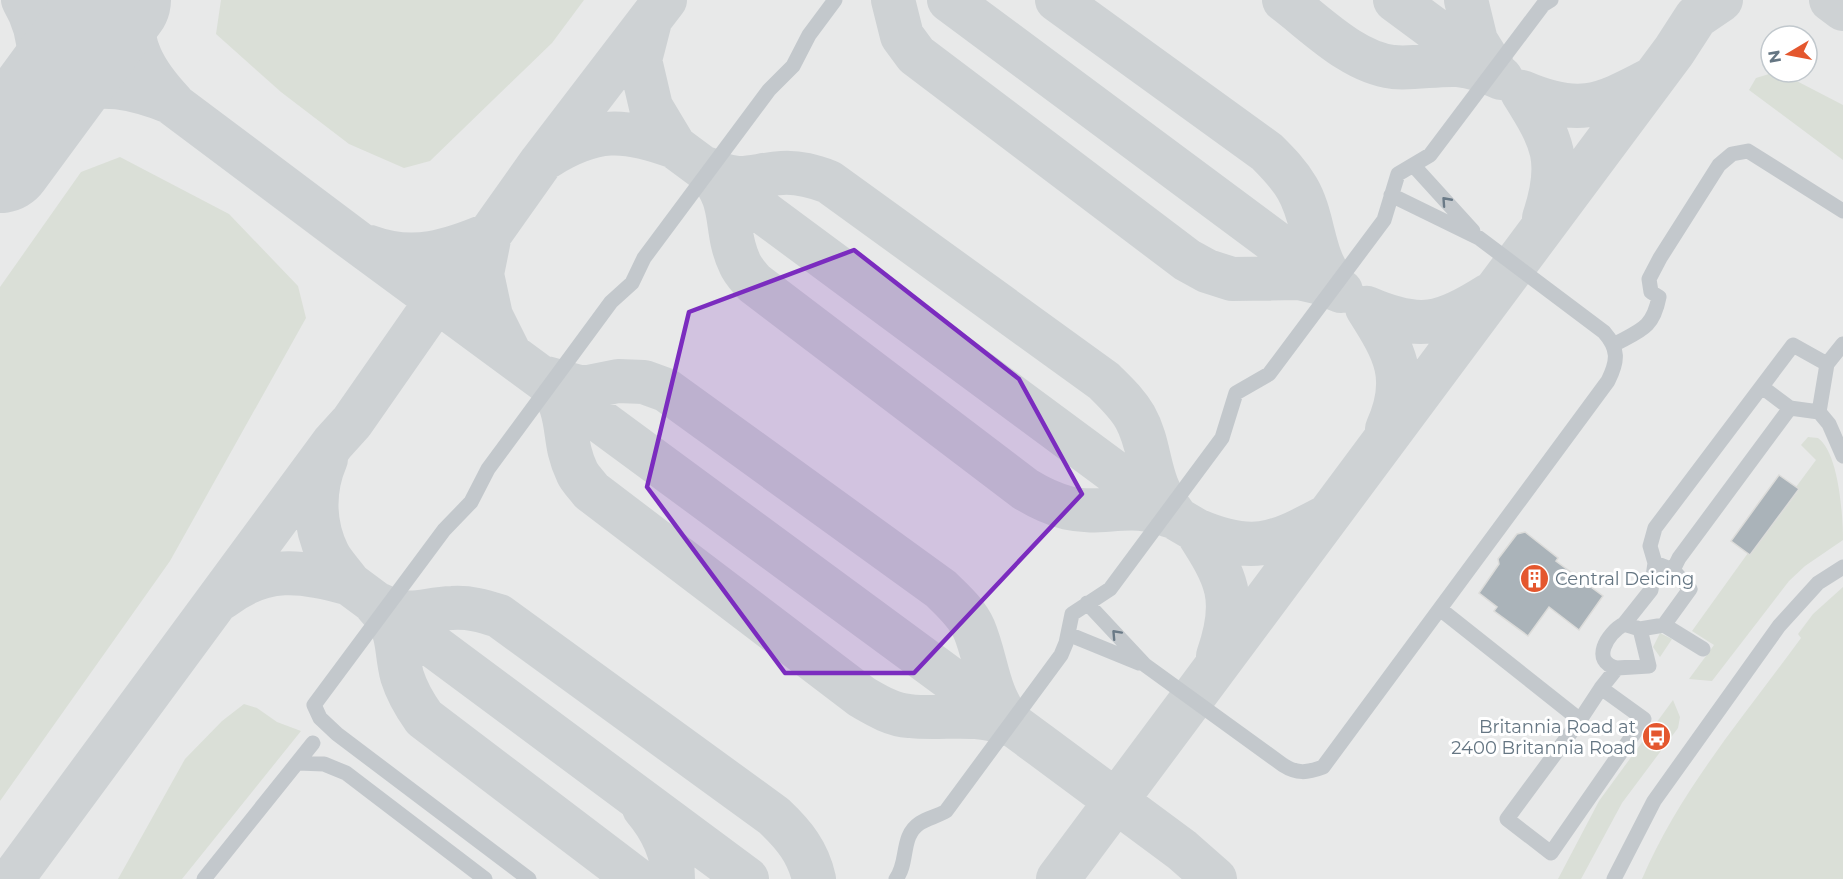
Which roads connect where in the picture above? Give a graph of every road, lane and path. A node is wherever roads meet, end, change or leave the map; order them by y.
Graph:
1 (835, 0) edge
2 (1546, 2) edge
3 (1413, 165) junction
4 (1391, 195) junction
5 (1843, 211) edge
6 (1479, 238) junction
7 (1615, 344) junction
8 (1843, 344) edge
9 (1827, 364) junction
10 (1762, 387) junction
11 (1790, 408) junction
12 (1819, 412) junction
13 (1842, 450) edge
14 (1655, 563) junction
15 (1843, 567) edge
16 (1673, 570) junction
17 (1087, 603) junction
18 (1440, 609) junction
19 (1624, 624) junction
20 (1664, 625) junction
21 (1640, 629) junction
22 (1068, 634) junction
23 (1703, 649) dead end
24 (1145, 665) junction
25 (1617, 668) junction
26 (1601, 688) junction
27 (1580, 720) junction
28 (313, 743) dead end
29 (298, 762) junction
30 (1621, 872) edge
31 (204, 879) edge
32 (485, 879) edge
33 (529, 879) edge
34 (896, 879) edge
35 (1614, 879) edge

1 - 33 street
2 - 3 street
3 - 4 street
6 -> 3 street
4 - 6 street
4 - 17 street
5 - 7 street
6 - 7 street
7 - 18 street
8 - 9 street
9 - 10 street
9 - 12 street
10 - 11 street
10 - 14 street
11 - 12 street
11 - 16 street
12 - 13 street
14 - 16 street
14 - 19 street
15 - 30 street
16 - 20 street
17 - 22 street
24 -> 17 street
18 - 24 street
18 - 27 street
19 - 21 street
19 - 25 street
20 - 21 street
20 - 23 street
21 - 25 street
22 - 24 street
22 - 34 street
25 - 26 street
26 - 27 street
26 - 27 street
28 - 29 street
29 - 31 street
29 - 32 street
30 - 35 street

